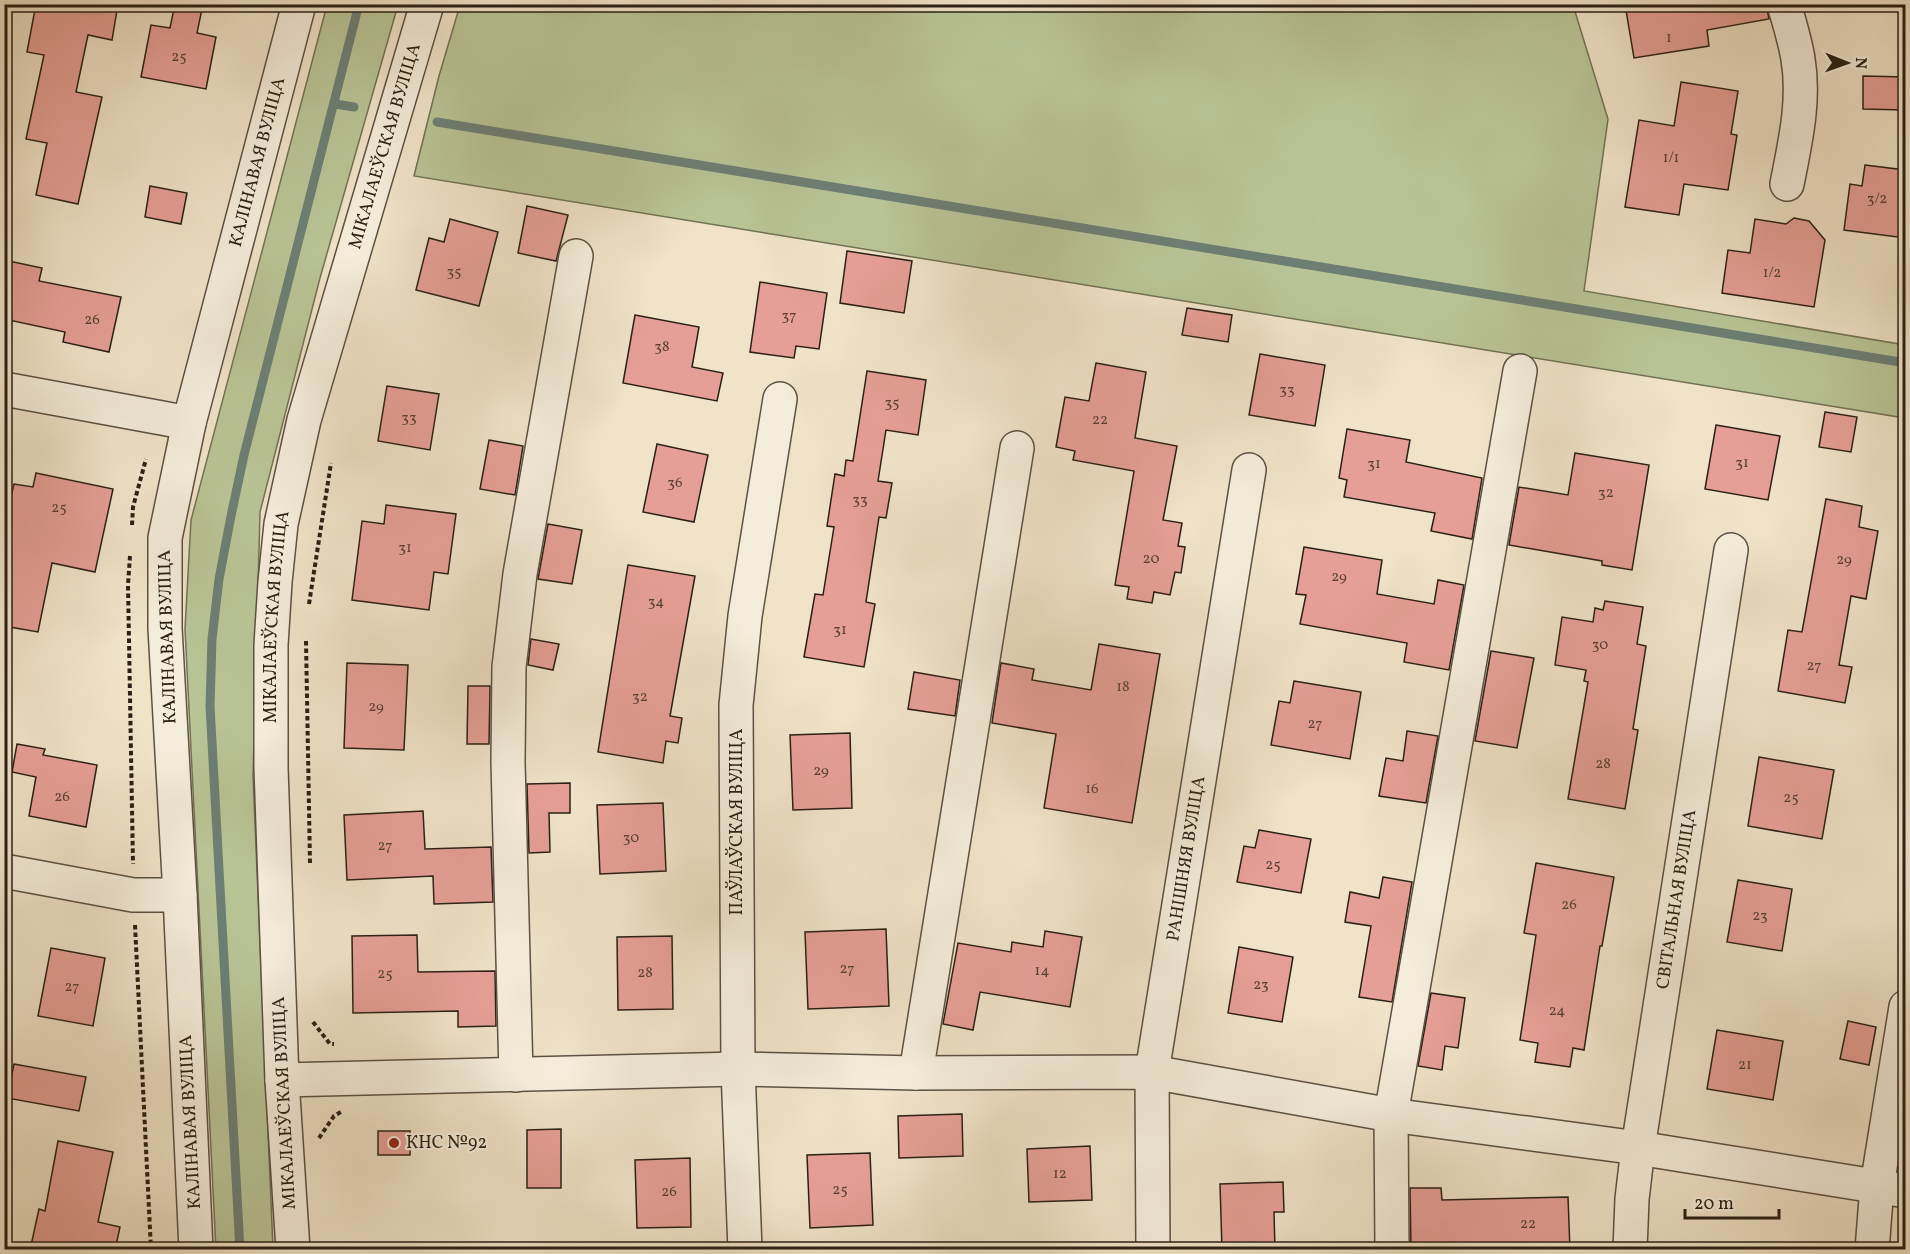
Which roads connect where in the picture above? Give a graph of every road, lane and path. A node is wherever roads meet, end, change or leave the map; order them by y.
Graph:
1 (299, 4) edge
2 (427, 4) edge
3 (1784, 4) edge
4 (1786, 184) dead end
5 (576, 256) dead end
6 (1520, 371) dead end
7 (4, 389) edge
8 (780, 399) dead end
9 (189, 423) junction
10 (1017, 448) dead end
11 (332, 457) dead end
12 (1249, 470) dead end
13 (1731, 550) dead end
14 (308, 610) dead end
15 (306, 633) dead end
16 (310, 868) dead end
17 (4, 871) edge
18 (180, 895) junction
19 (1905, 1007) edge
20 (312, 1021) dead end
21 (738, 1069) junction
22 (1152, 1072) junction
23 (916, 1073) junction
24 (516, 1075) junction
25 (355, 1078) junction
26 (282, 1080) junction
27 (1391, 1115) junction
28 (316, 1142) dead end
29 (1638, 1148) junction
30 (1891, 1189) edge
31 (196, 1250) edge
32 (293, 1250) edge
33 (745, 1250) edge
34 (1153, 1250) edge
35 (1392, 1250) edge
36 (1630, 1250) edge
37 (1872, 1250) edge

1 - 9 street, КАЛІНАВАЯ ВУЛІЦА
2 - 26 street, МІКАЛАЕЎСКАЯ ВУЛІЦА
3 - 4 street
5 - 24 street
6 - 27 street
7 - 9 street
8 - 21 street, ПАЎЛАЎСКАЯ ВУЛІЦА
9 - 18 street, КАЛІНАВАЯ ВУЛІЦА
10 - 23 street
11 - 14 path
12 - 22 street, РАНІШНЯЯ ВУЛІЦА
13 - 29 street, СВІТАЛЬНАЯ ВУЛІЦА
15 - 16 path
17 - 18 street
18 - 31 street, КАЛІНАВАЯ ВУЛІЦА
19 - 30 street
20 - 25 path
21 - 23 street
21 - 24 street
21 - 33 street, ПАЎЛАЎСКАЯ ВУЛІЦА
22 - 23 street
22 - 27 street
22 - 34 street, РАНІШНЯЯ ВУЛІЦА
24 - 25 street
25 - 26 street
25 - 28 path
26 - 32 street, МІКАЛАЕЎСКАЯ ВУЛІЦА
27 - 29 street
27 - 35 street
29 - 30 street
29 - 36 street, СВІТАЛЬНАЯ ВУЛІЦА
30 - 37 street

